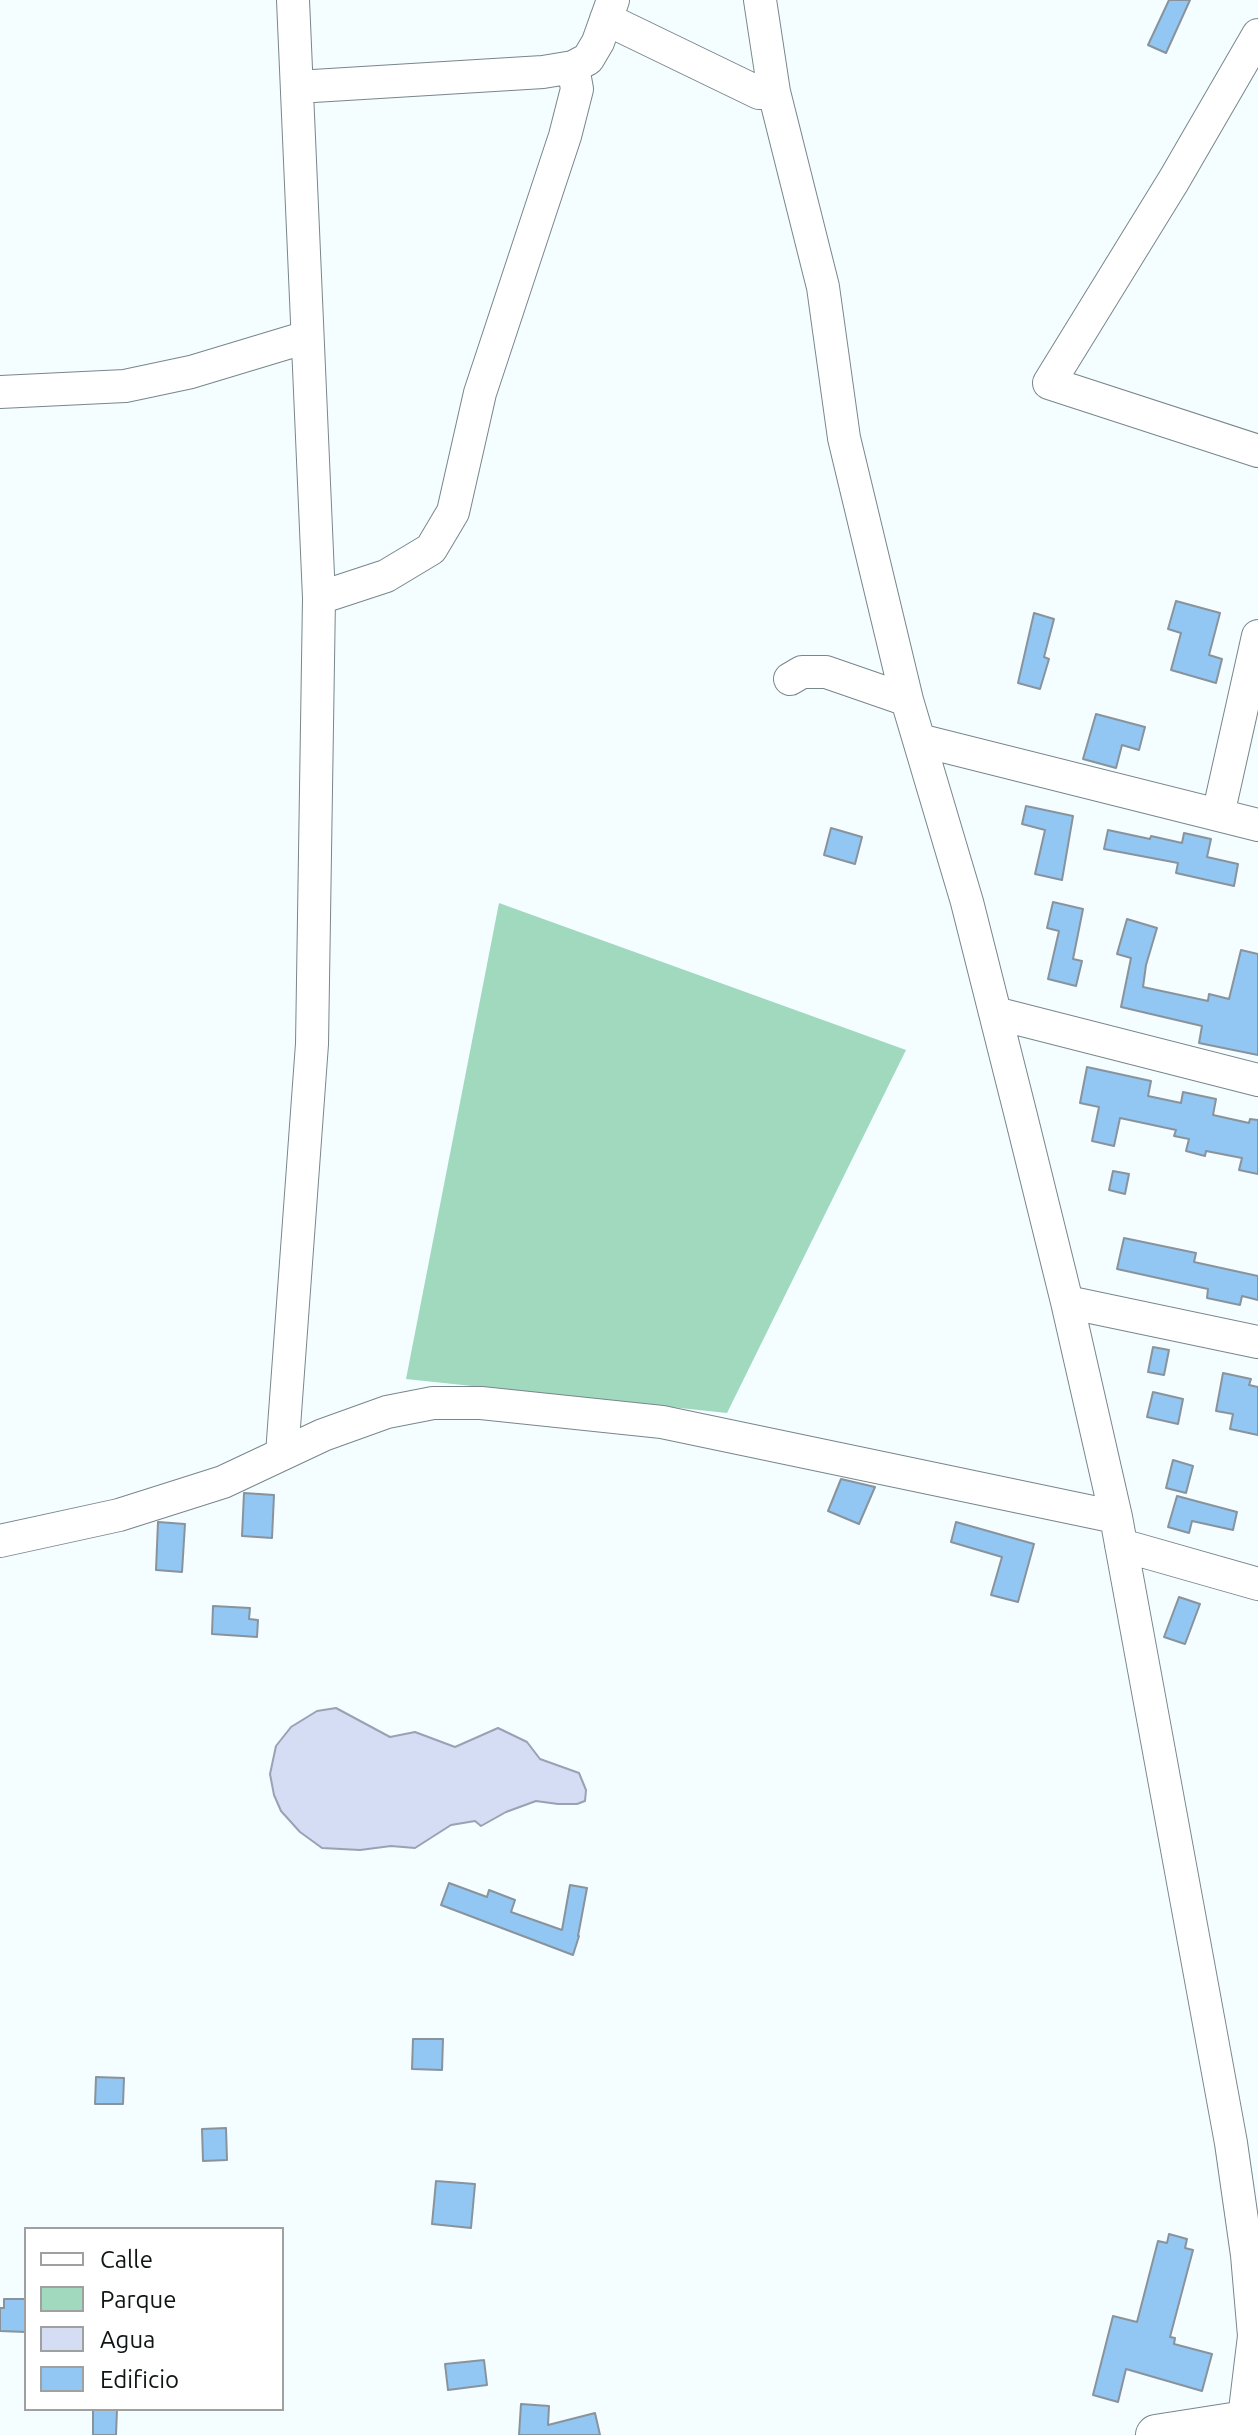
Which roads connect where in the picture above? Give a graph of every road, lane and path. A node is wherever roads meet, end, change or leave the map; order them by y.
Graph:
1 (293, 0) edge
2 (760, 0) edge
3 (610, 10) edge
4 (1258, 35) edge
5 (573, 67) junction
6 (297, 87) junction
7 (774, 92) junction
8 (307, 337) junction
9 (0, 392) edge
10 (1258, 451) edge
11 (319, 598) junction
12 (1258, 636) edge
13 (790, 679) dead end
14 (907, 700) junction
15 (919, 740) junction
16 (1218, 815) junction
17 (1258, 825) edge
18 (995, 1013) junction
19 (1258, 1080) edge
20 (1067, 1302) junction
21 (1258, 1342) edge
22 (282, 1454) junction
23 (1118, 1531) junction
24 (0, 1541) edge
25 (1258, 1584) edge
26 (1248, 2425) edge
27 (1156, 2435) edge

1 - 6 street
2 - 7 street
3 - 5 street
3 - 7 street
4 - 10 street
5 - 6 street
5 - 11 street
6 - 8 street
7 - 14 street
8 - 9 street
8 - 11 street
11 - 22 street
12 - 16 street
13 - 14 street
14 - 15 street
15 - 16 street
15 - 18 street
16 - 17 street
18 - 19 street
18 - 20 street
20 - 21 street
20 - 23 street
22 - 23 street
22 - 24 street
23 - 25 street
23 - 26 street
26 - 27 main road

